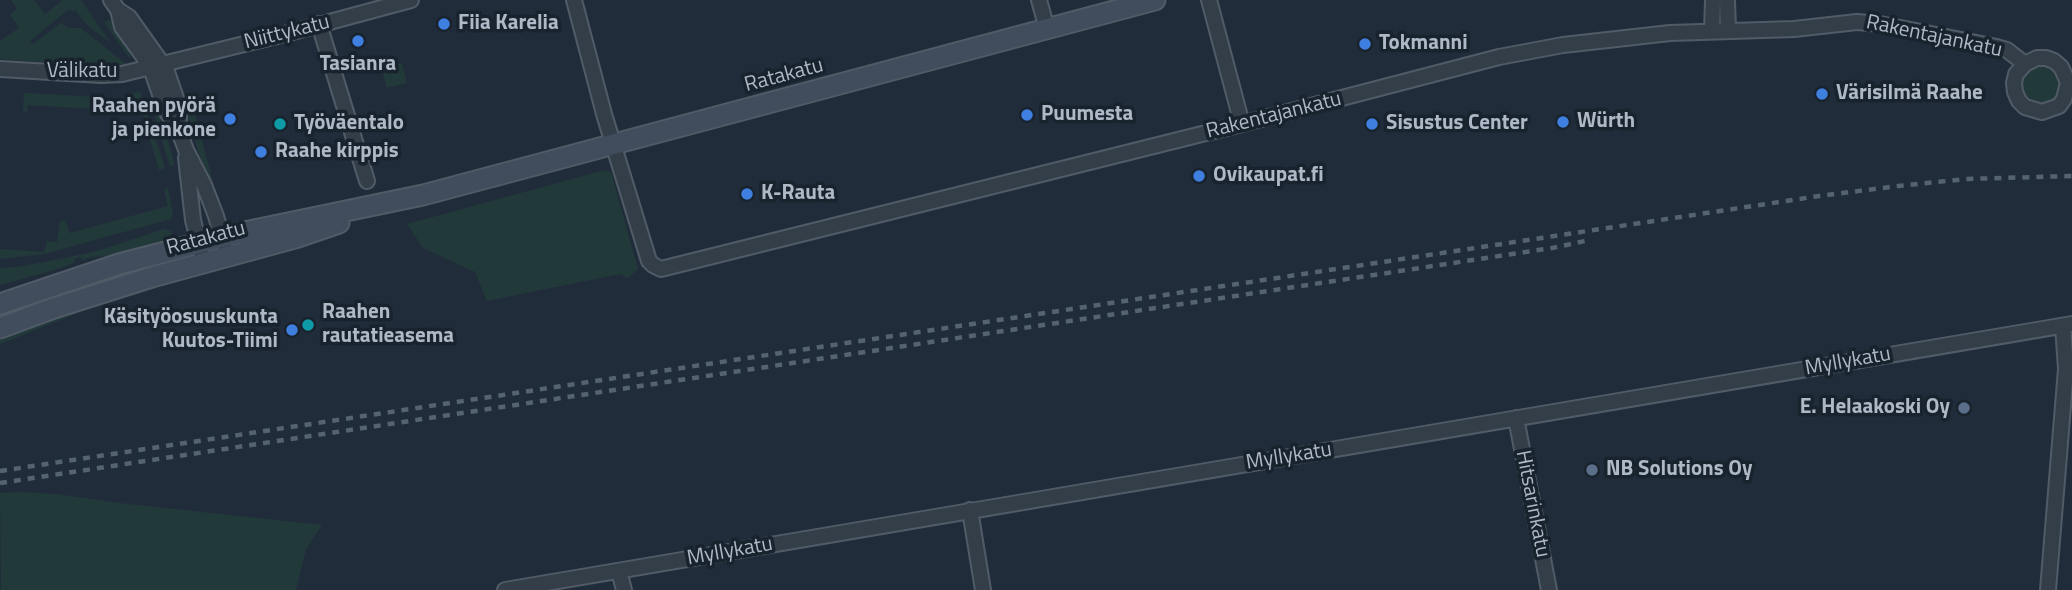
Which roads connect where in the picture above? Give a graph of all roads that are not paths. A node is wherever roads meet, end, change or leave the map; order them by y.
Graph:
1 (411, 0) edge
2 (575, 0) edge
3 (1039, 0) edge
4 (1156, 0) edge
5 (1209, 0) edge
6 (1713, 0) edge
7 (1727, 0) edge
8 (115, 5) edge
9 (319, 24) junction
10 (1047, 29) junction
11 (1713, 31) junction
12 (1728, 31) junction
13 (2025, 64) dead end
14 (156, 65) junction
15 (0, 68) edge
16 (1242, 124) junction
17 (613, 145) junction
18 (186, 150) junction
19 (367, 181) dead end
20 (423, 195) junction
21 (222, 237) junction
22 (198, 243) junction
23 (227, 257) junction
24 (204, 263) junction
25 (65, 281) junction
26 (0, 293) edge
27 (0, 304) edge
28 (2067, 325) edge
29 (0, 328) edge
30 (1516, 418) junction
31 (970, 510) junction
32 (619, 571) junction
33 (505, 590) edge
34 (624, 590) edge
35 (983, 590) edge
36 (1549, 590) edge
37 (2048, 590) edge

1 - 9 street, Niittykatu
2 - 17 street, Rakentajankatu
3 - 10 street
4 - 10 main road, Ratakatu
5 - 16 street
6 - 11 street
7 - 12 street
8 - 14 street
9 - 14 street, Niittykatu
9 - 19 street
10 - 17 main road, Ratakatu
11 - 12 street, Rakentajankatu
11 - 16 street, Rakentajankatu
12 - 13 street, Rakentajankatu
14 - 15 street, Välikatu
14 - 18 street
16 - 17 street, Rakentajankatu
17 - 20 main road, Ratakatu
18 - 21 street
18 - 22 street
20 - 21 main road, Ratakatu
20 - 23 main road, Ratakatu
21 - 22 main road, Ratakatu
21 - 23 street
22 - 24 street
22 - 25 main road, Ratakatu
23 - 24 main road, Ratakatu
24 - 29 main road, Ratakatu
25 - 26 main road
25 - 27 main road, Ratakatu
28 - 30 street, Myllykatu
28 - 37 street
30 - 31 street, Myllykatu
30 - 36 street, Hitsarinkatu
31 - 32 street, Myllykatu
31 - 35 street
32 - 33 street, Myllykatu
32 - 34 street

